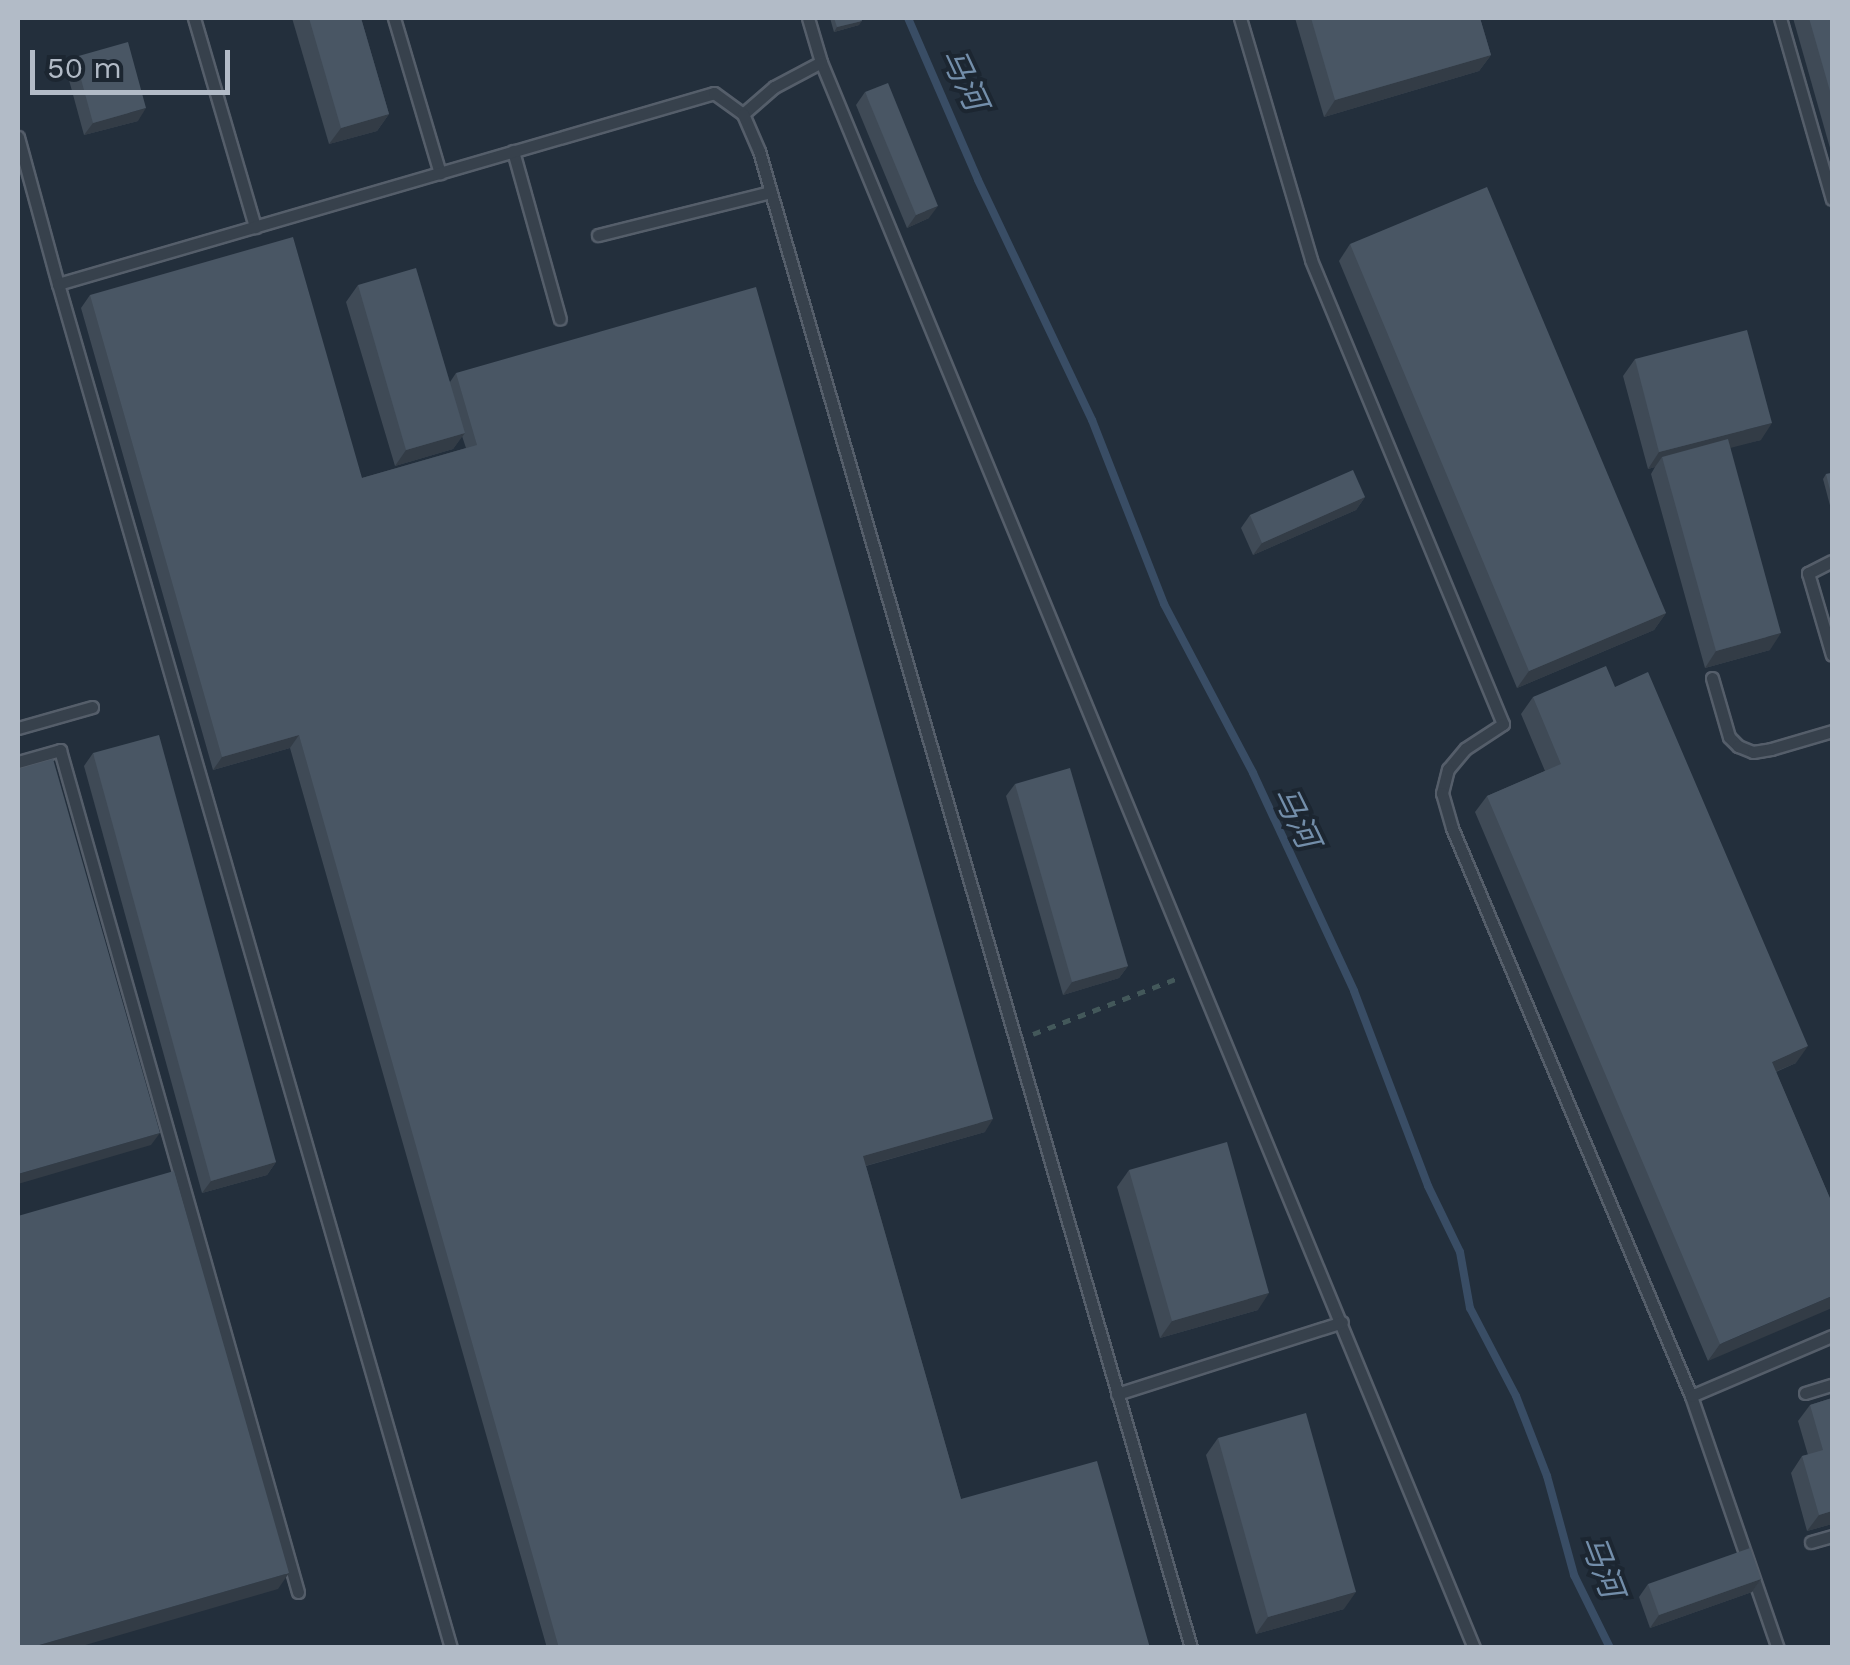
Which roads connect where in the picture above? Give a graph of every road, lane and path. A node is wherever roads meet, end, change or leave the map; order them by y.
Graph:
1 (194, 18) edge
2 (394, 18) edge
3 (808, 18) edge
4 (1240, 18) edge
5 (1780, 18) edge
6 (821, 62) junction
7 (743, 114) junction
8 (18, 137) edge
9 (513, 151) junction
10 (440, 173) junction
11 (770, 192) junction
12 (1832, 199) edge
13 (255, 227) junction
14 (598, 236) dead end
15 (58, 284) junction
16 (560, 319) dead end
17 (1832, 561) edge
18 (1832, 655) edge
19 (1712, 678) edge
20 (92, 708) dead end
21 (18, 728) edge
22 (1832, 731) edge
23 (18, 762) edge
24 (1196, 971) junction
25 (1016, 1041) junction
26 (180, 1173) junction
27 (162, 1178) edge
28 (1342, 1322) junction
29 (1832, 1336) edge
30 (1832, 1385) edge
31 (1806, 1393) dead end
32 (1118, 1394) junction
33 (1692, 1396) junction
34 (1832, 1536) edge
35 (1811, 1542) dead end
36 (298, 1592) dead end
37 (448, 1647) edge
38 (1191, 1648) edge
39 (1474, 1648) edge
40 (1778, 1648) edge

1 - 13 lane
2 - 10 lane
3 - 6 lane
4 - 33 lane
5 - 12 lane
6 - 7 lane
6 - 24 lane
7 - 9 lane
7 - 11 lane
8 - 15 lane
9 - 10 lane
9 - 16 lane
10 - 13 lane
11 - 14 lane
11 - 25 lane
13 - 15 lane
15 - 37 lane
17 - 18 lane
19 - 22 lane
20 - 21 lane
23 - 26 lane
24 - 25 path
24 - 28 lane
25 - 32 lane
26 - 27 lane
26 - 36 lane
28 - 32 lane
28 - 39 lane
29 - 33 lane
30 - 31 lane
32 - 38 lane
33 - 40 lane
34 - 35 lane

